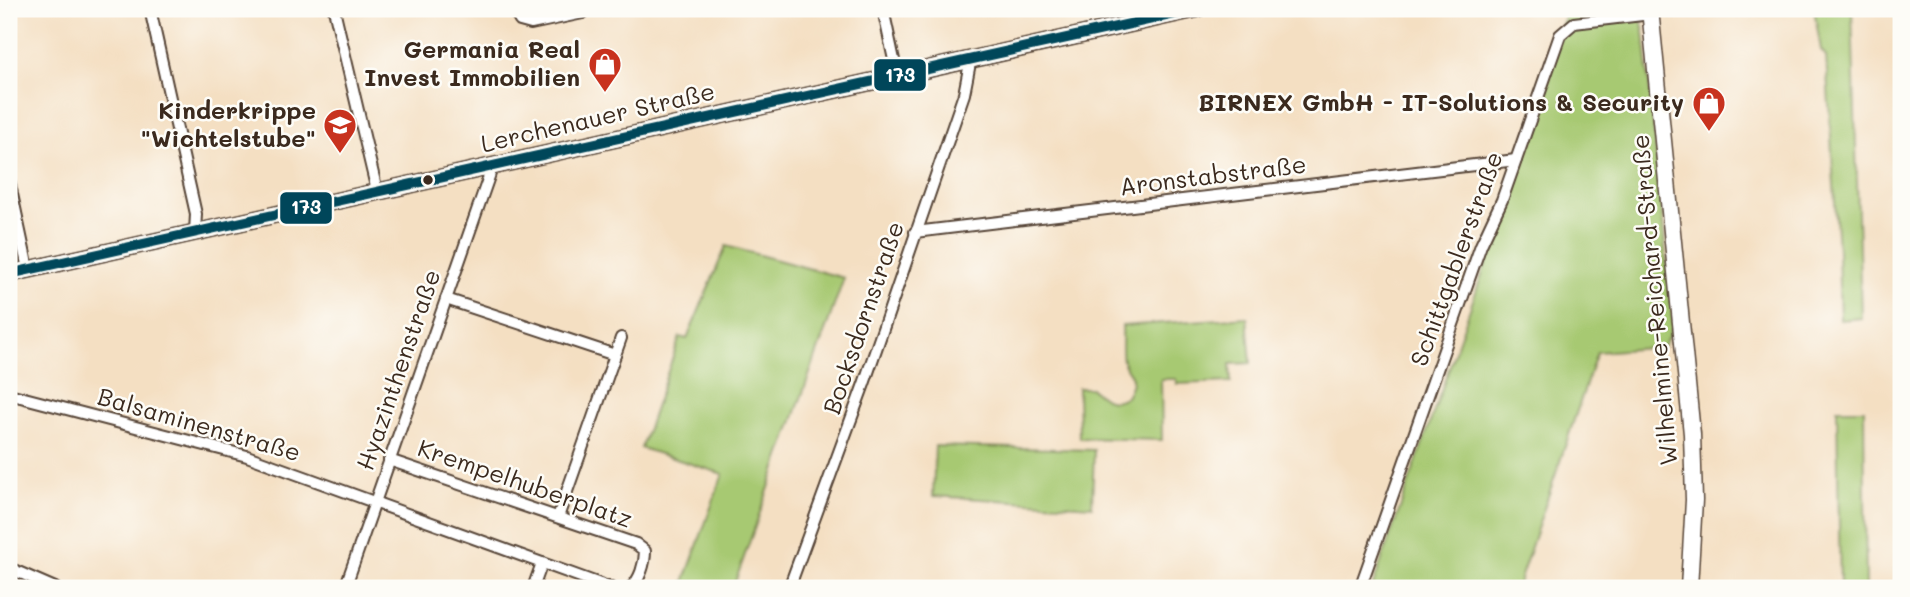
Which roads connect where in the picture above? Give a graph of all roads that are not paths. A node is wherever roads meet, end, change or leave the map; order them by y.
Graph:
1 (150, 9) edge
2 (334, 9) edge
3 (513, 9) edge
4 (883, 9) edge
5 (1197, 9) edge
6 (1650, 11) edge
7 (583, 13) dead end
8 (971, 58) junction
9 (897, 74) junction
10 (1516, 160) junction
11 (494, 165) junction
12 (9, 180) edge
13 (377, 191) junction
14 (195, 232) junction
15 (915, 232) junction
16 (28, 269) junction
17 (9, 274) edge
18 (446, 299) junction
19 (621, 338) dead end
20 (615, 355) junction
21 (9, 394) edge
22 (390, 460) junction
23 (374, 504) junction
24 (558, 517) junction
25 (542, 563) junction
26 (9, 568) edge
27 (55, 588) edge
28 (345, 588) edge
29 (533, 588) edge
30 (611, 588) edge
31 (630, 588) edge
32 (789, 588) edge
33 (1360, 588) edge
34 (1689, 588) edge

1 - 14 street
2 - 13 street
3 - 7 street
4 - 9 street
5 - 8 main road, Lerchenauer Straße
6 - 10 street, Schittgablerstraße
6 - 34 main road, Wilhelmine-Reichard-Straße
8 - 9 main road, Lerchenauer Straße
8 - 15 street, Bocksdornstraße
9 - 11 main road, Lerchenauer Straße
10 - 15 street, Aronstabstraße
10 - 33 street, Schittgablerstraße
11 - 13 main road, Lerchenauer Straße
11 - 18 street, Hyazinthenstraße
12 - 16 street
13 - 14 main road, Lerchenauer Straße
14 - 16 main road, Lerchenauer Straße
15 - 32 street, Bocksdornstraße
16 - 17 main road, Lerchenauer Straße
18 - 20 street
18 - 22 street, Hyazinthenstraße
19 - 20 street
20 - 24 street
21 - 23 street, Balsaminenstraße
22 - 23 street, Hyazinthenstraße
22 - 24 street, Krempelhuberplatz
23 - 25 street
23 - 28 street, Hyazinthenstraße
24 - 31 street, Krempelhuberplatz
25 - 29 street
25 - 30 street
26 - 27 street

